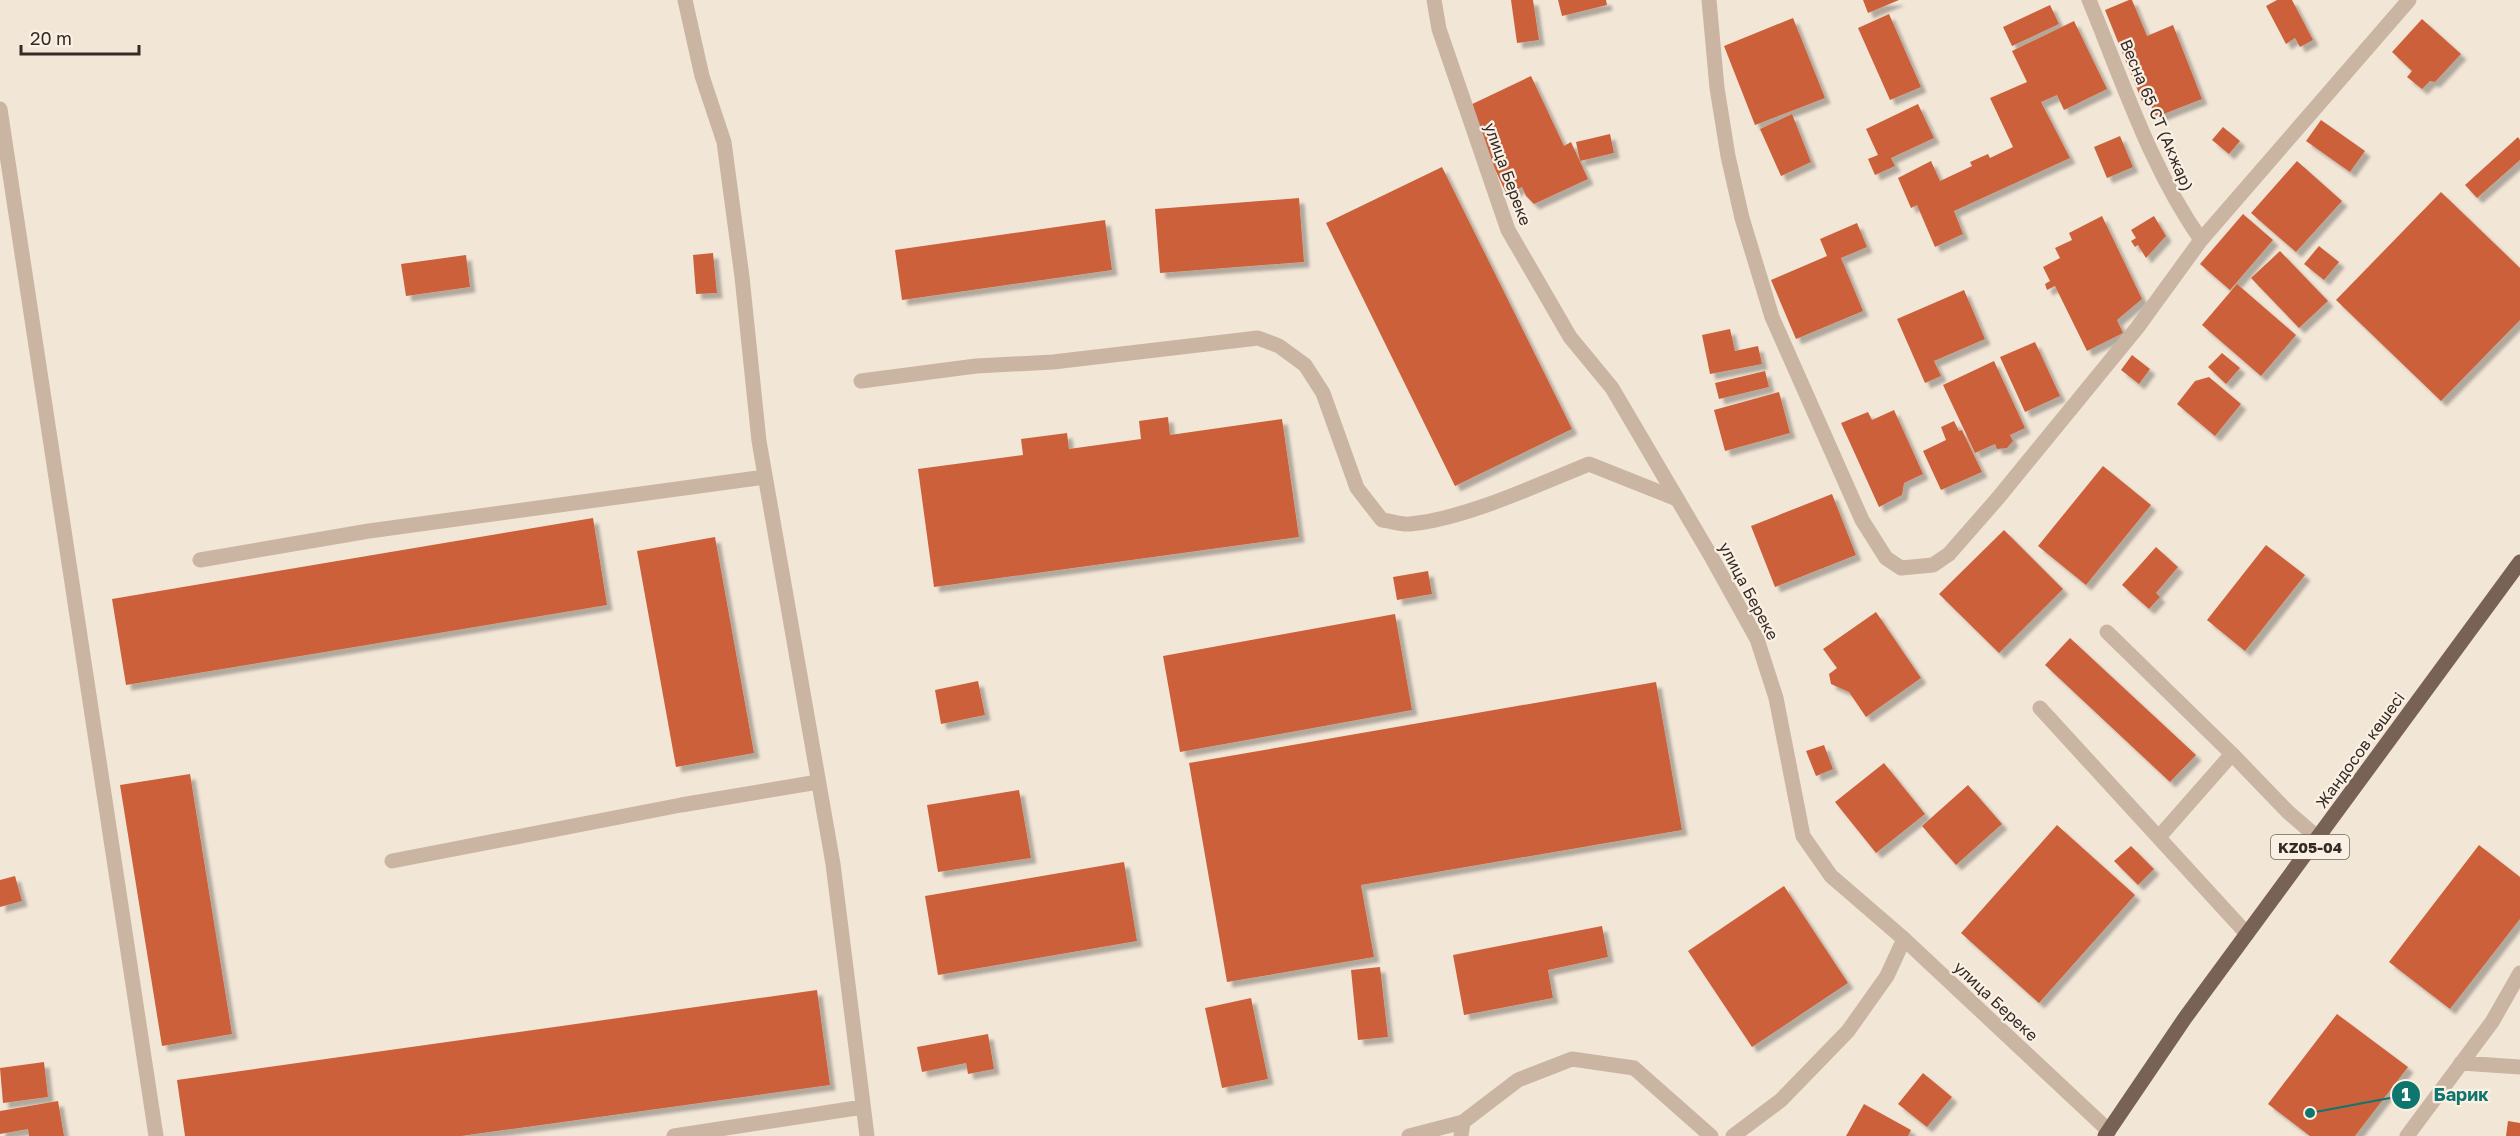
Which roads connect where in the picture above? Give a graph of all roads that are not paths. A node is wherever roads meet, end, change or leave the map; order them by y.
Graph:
1 (685, 0) edge
2 (1434, 0) edge
3 (1709, 0) edge
4 (2089, 0) edge
5 (2409, 0) edge
6 (0, 110) edge
7 (2201, 240) junction
8 (861, 381) dead end
9 (765, 477) junction
10 (1677, 500) junction
11 (200, 560) dead end
12 (2520, 562) edge
13 (2107, 632) dead end
14 (2040, 708) dead end
15 (2232, 754) junction
16 (818, 782) junction
17 (2159, 837) junction
18 (2318, 838) junction
19 (392, 861) dead end
20 (2247, 934) junction
21 (1904, 939) junction
22 (2520, 973) edge
23 (2461, 1063) junction
24 (2520, 1067) edge
25 (863, 1107) junction
26 (1462, 1129) edge
27 (2107, 1133) edge
28 (156, 1136) edge
29 (674, 1136) edge
30 (867, 1136) edge
31 (1409, 1136) edge
32 (1711, 1136) edge
33 (1733, 1136) edge
34 (2407, 1136) edge

1 - 9 street
2 - 10 street, улица Береке
3 - 7 street
4 - 7 street, Весна 65 СТ (Акжар)
5 - 7 street
6 - 28 street
8 - 10 street
9 - 11 street
9 - 16 street
10 - 21 street, улица Береке
12 - 18 main road, Жандосов көшесі / KZ05-04
13 - 15 street
14 - 17 street
15 - 17 street
15 - 18 street
16 - 19 street
16 - 25 street
17 - 20 street
18 - 20 main road, Жандосов көшесі / KZ05-04
20 - 27 main road, Жандосов көшесі / KZ05-04
21 - 27 street, улица Береке
21 - 33 street
22 - 23 street
23 - 24 street
23 - 34 street
25 - 29 street
25 - 30 street
26 - 31 street
26 - 32 street

